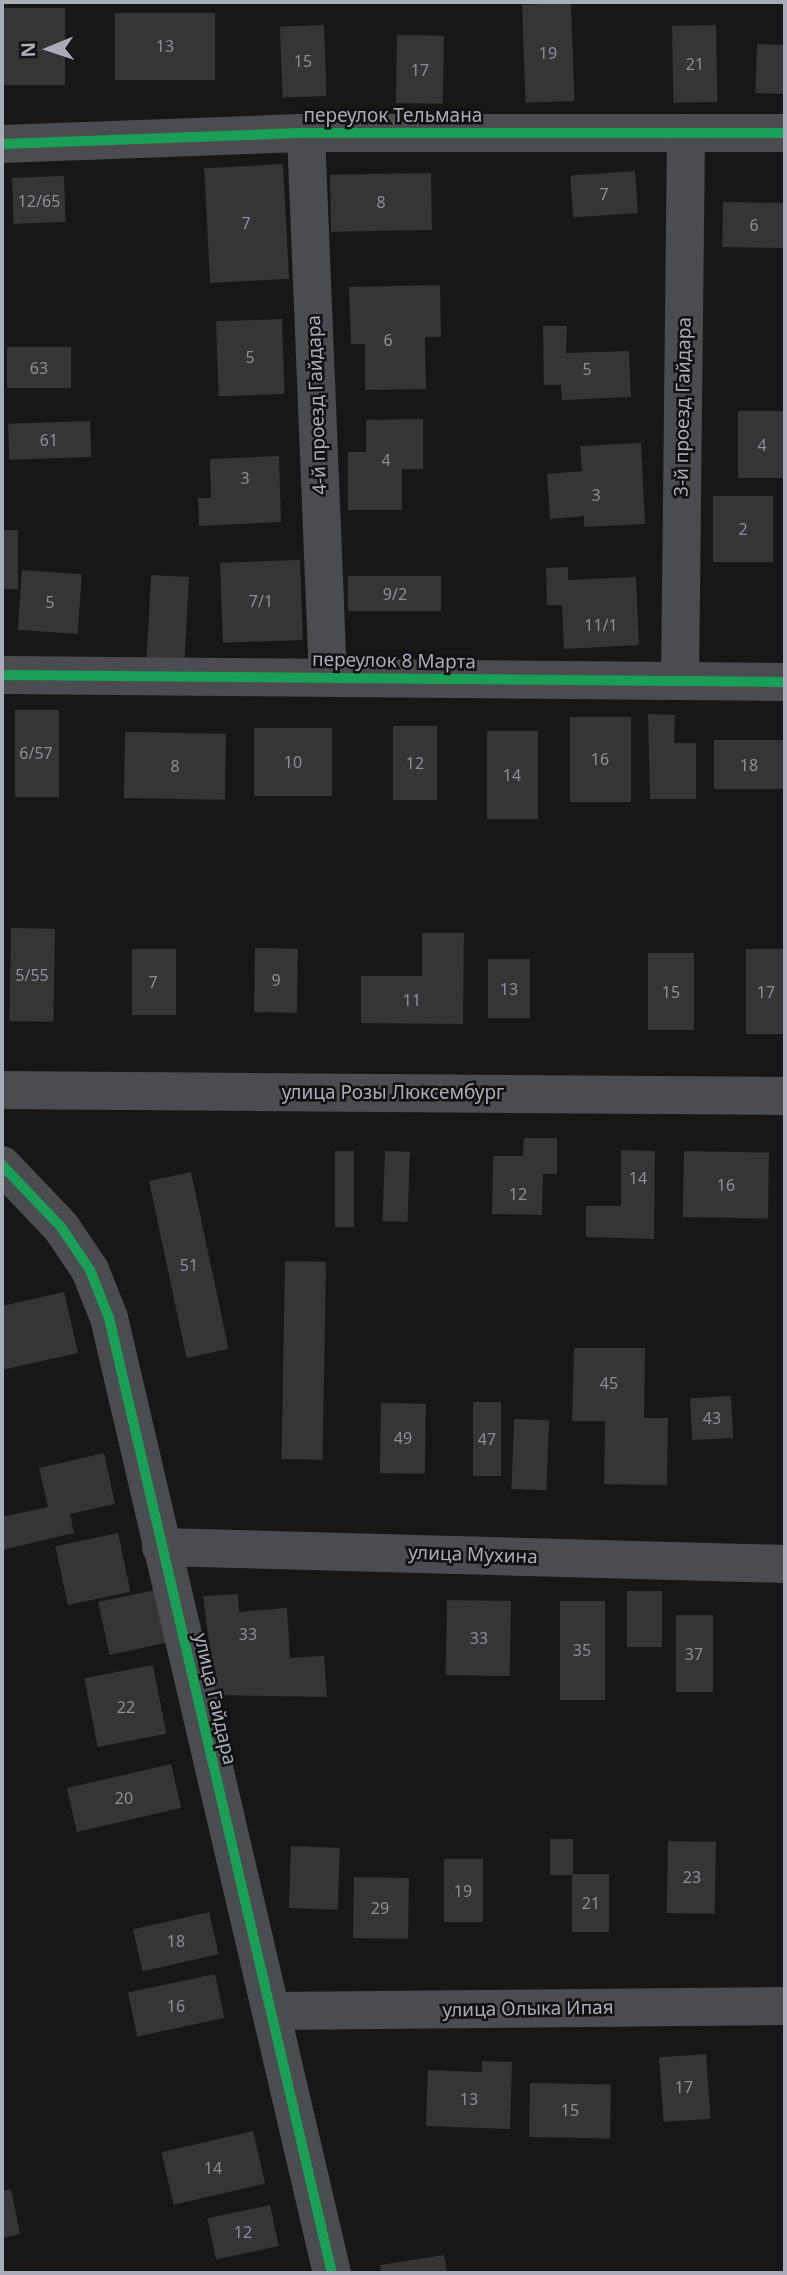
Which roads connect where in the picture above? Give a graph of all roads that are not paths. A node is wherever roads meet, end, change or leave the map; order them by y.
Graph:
1 (785, 132) edge
2 (306, 133) junction
3 (686, 133) junction
4 (2, 144) edge
5 (2, 674) edge
6 (328, 678) junction
7 (680, 681) junction
8 (785, 682) edge
9 (2, 1090) edge
10 (785, 1096) edge
11 (2, 1165) edge
12 (161, 1547) junction
13 (785, 1564) edge
14 (785, 2006) edge
15 (271, 2011) junction
16 (332, 2273) edge

1 - 3 street, переулок Тельмана
2 - 3 street, переулок Тельмана
2 - 4 street, переулок Тельмана
2 - 6 street, 4-й проезд Гайдара
3 - 7 street, 3-й проезд Гайдара
5 - 6 street, переулок 8 Марта
6 - 7 street, переулок 8 Марта
7 - 8 street, переулок 8 Марта
9 - 10 street, улица Розы Люксембург
11 - 12 street, улица Гайдара
12 - 13 street, улица Мухина
12 - 15 street, улица Гайдара
14 - 15 street, улица Олыка Ипая
15 - 16 street, улица Гайдара

